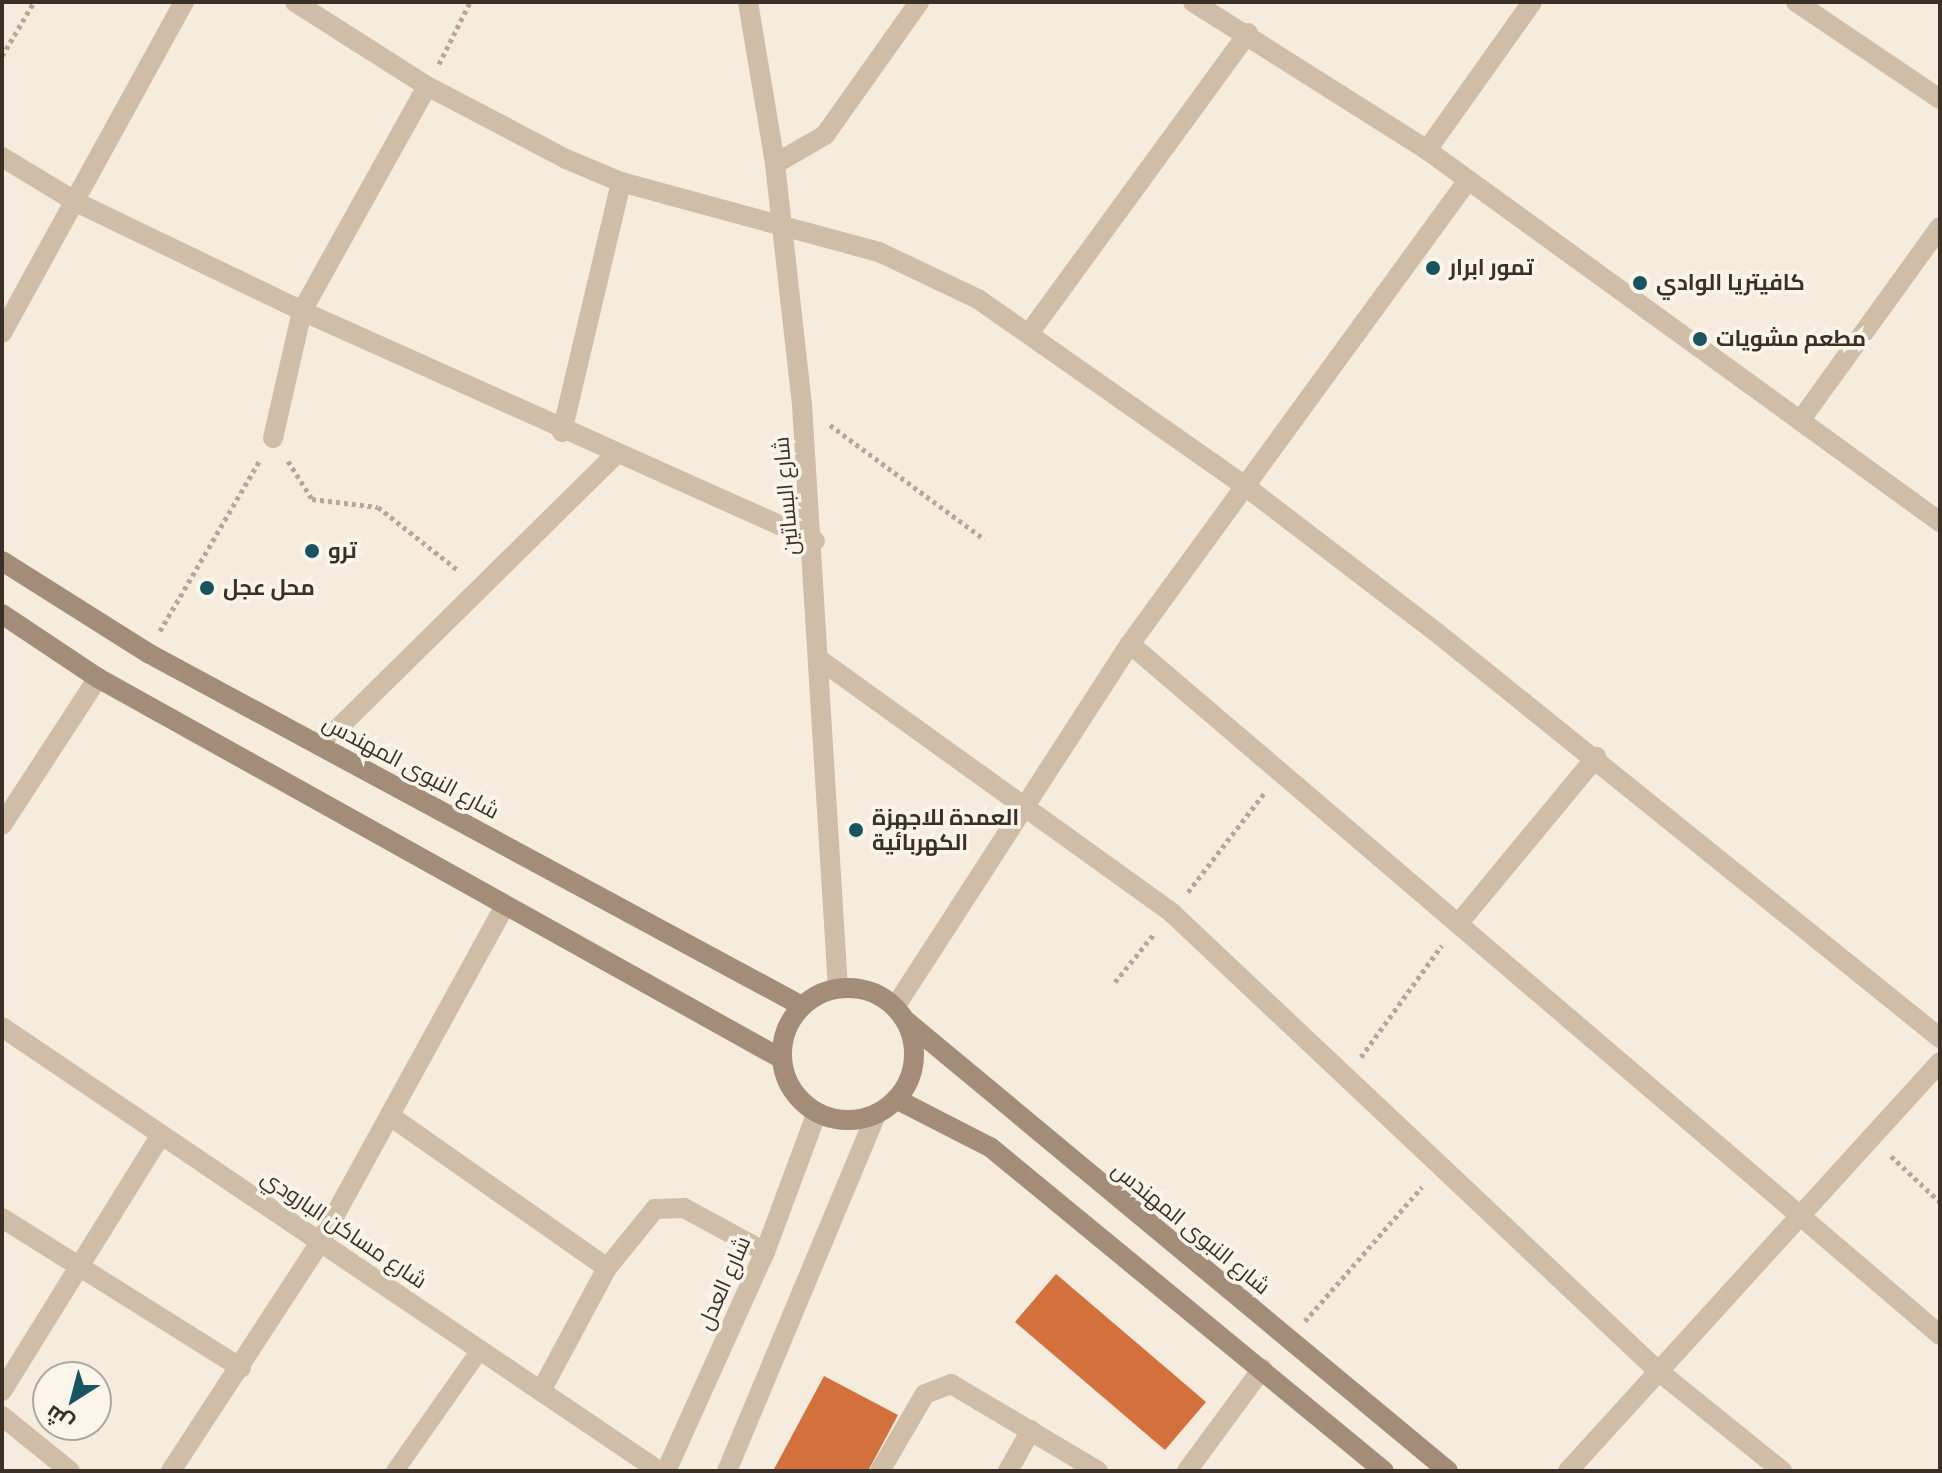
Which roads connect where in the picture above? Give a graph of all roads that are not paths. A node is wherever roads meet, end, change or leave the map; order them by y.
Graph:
1 (184, 2) edge
2 (295, 2) edge
3 (748, 2) edge
4 (919, 2) edge
5 (1193, 2) edge
6 (1532, 2) edge
7 (1796, 2) edge
8 (1248, 33) junction
9 (427, 86) junction
10 (1940, 99) edge
11 (1427, 150) junction
12 (2, 157) edge
13 (775, 164) junction
14 (1468, 180) junction
15 (621, 182) junction
16 (78, 203) junction
17 (782, 226) junction
18 (1940, 227) edge
19 (302, 311) junction
20 (1030, 332) junction
21 (2, 333) edge
22 (1800, 421) junction
23 (562, 432) junction
24 (273, 438) road end
25 (615, 455) junction
26 (1245, 486) junction
27 (1940, 522) edge
28 (815, 541) junction
29 (2, 561) edge
30 (2, 614) edge
31 (1130, 644) junction
32 (823, 662) junction
33 (98, 678) junction
34 (320, 746) junction
35 (1596, 757) junction
36 (1021, 803) junction
37 (2, 825) edge
38 (505, 906) junction
39 (1458, 924) junction
40 (838, 988) junction
41 (802, 1006) junction
42 (900, 1014) junction
43 (2, 1027) edge
44 (1940, 1038) edge
45 (782, 1059) junction
46 (1935, 1075) edge
47 (896, 1099) junction
48 (817, 1112) junction
49 (876, 1114) junction
50 (393, 1118) junction
51 (161, 1135) junction
52 (1798, 1214) junction
53 (2, 1218) edge
54 (320, 1242) junction
55 (765, 1252) junction
56 (79, 1267) junction
57 (607, 1268) junction
58 (1940, 1335) edge
59 (480, 1350) junction
60 (241, 1368) junction
61 (1262, 1369) junction
62 (1657, 1370) junction
63 (2, 1391) edge
64 (541, 1391) junction
65 (2, 1416) edge
66 (1031, 1430) junction
67 (70, 1471) edge
68 (171, 1471) edge
69 (395, 1471) edge
70 (659, 1471) edge
71 (666, 1471) edge
72 (727, 1471) edge
73 (880, 1471) edge
74 (1008, 1471) edge
75 (1098, 1471) edge
76 (1187, 1471) edge
77 (1384, 1471) edge
78 (1448, 1471) edge
79 (1568, 1471) edge
80 (1782, 1471) edge

1 - 16 street
2 - 9 street
3 - 13 street, شارع البساتين
4 - 13 street
5 - 8 street
6 - 11 street
7 - 10 street
8 - 11 street
8 - 20 street
9 - 15 street
9 - 19 street
11 - 14 street
12 - 16 street
13 - 17 street, شارع البساتين
14 - 22 street
14 - 26 street
15 - 17 street
15 - 23 street
16 - 19 street
16 - 21 street
17 - 20 street
17 - 28 street, شارع البساتين
18 - 22 street
19 - 23 street
19 - 24 street
20 - 26 street
22 - 27 street
23 - 25 street
25 - 28 street
25 - 34 street
26 - 31 street
26 - 35 street
28 - 32 street, شارع البساتين
29 - 34 street, شارع النبوى المهندس
30 - 33 street
31 - 36 street
31 - 39 street
32 - 36 street
32 - 40 street, شارع البساتين
33 - 37 street
33 - 38 street
34 - 41 street, شارع النبوى المهندس
35 - 39 street
35 - 44 street
36 - 42 street
36 - 62 street
38 - 45 street
38 - 50 street
39 - 52 street
40 - 41 street
40 - 42 street
41 - 45 street
42 - 47 street
42 - 78 street, شارع النبوى المهندس
43 - 51 street, شارع مساكن البارودي
45 - 48 street
46 - 52 street
47 - 49 street
47 - 61 street
48 - 49 street
48 - 55 street, شارع العدل
49 - 72 street
50 - 54 street
50 - 57 street
51 - 54 street, شارع مساكن البارودي
51 - 56 street
52 - 58 street
52 - 62 street
53 - 56 street
54 - 59 street, شارع مساكن البارودي
54 - 60 street
55 - 57 street
55 - 71 street, شارع العدل
56 - 60 street
56 - 63 street
57 - 64 street
59 - 64 street, شارع مساكن البارودي
59 - 69 lane
60 - 68 street
61 - 76 street
61 - 77 street
62 - 79 street
62 - 80 street
64 - 70 street, شارع مساكن البارودي
65 - 67 street
66 - 73 street
66 - 74 street
66 - 75 street

